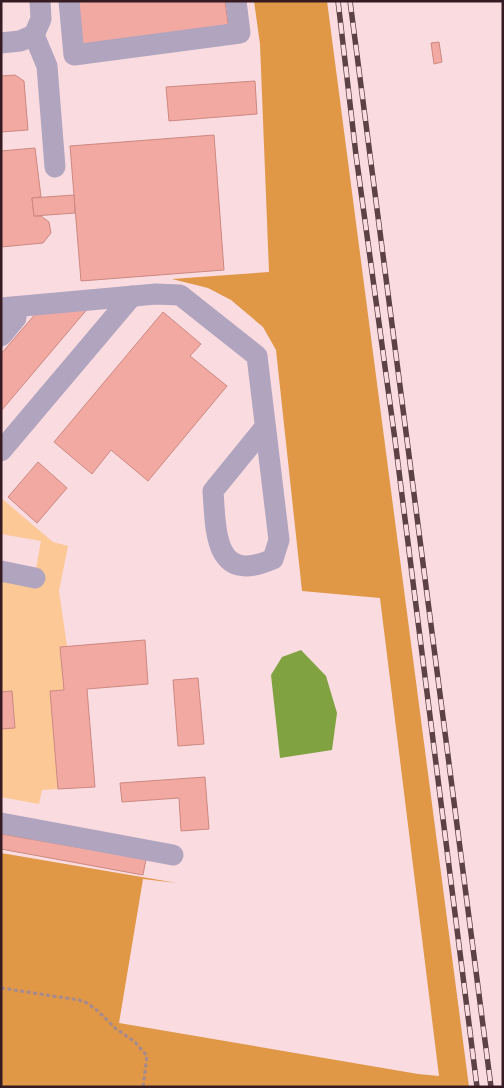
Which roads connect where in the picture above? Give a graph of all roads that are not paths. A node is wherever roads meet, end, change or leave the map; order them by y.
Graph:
1 (236, 1) edge
2 (70, 9) edge
3 (38, 19) edge
4 (1, 43) edge
5 (56, 167) dead end
6 (132, 296) junction
7 (9, 308) edge
8 (1, 336) edge
9 (265, 427) junction
10 (1, 451) edge
11 (1, 571) edge
12 (35, 578) dead end
13 (1, 823) edge
14 (173, 854) dead end

1 - 2 street
2 - 3 street
3 - 4 street
3 - 5 street
6 - 7 street
6 - 9 street
6 - 10 street
7 - 8 street
9 - 9 street
11 - 12 street
13 - 14 street

